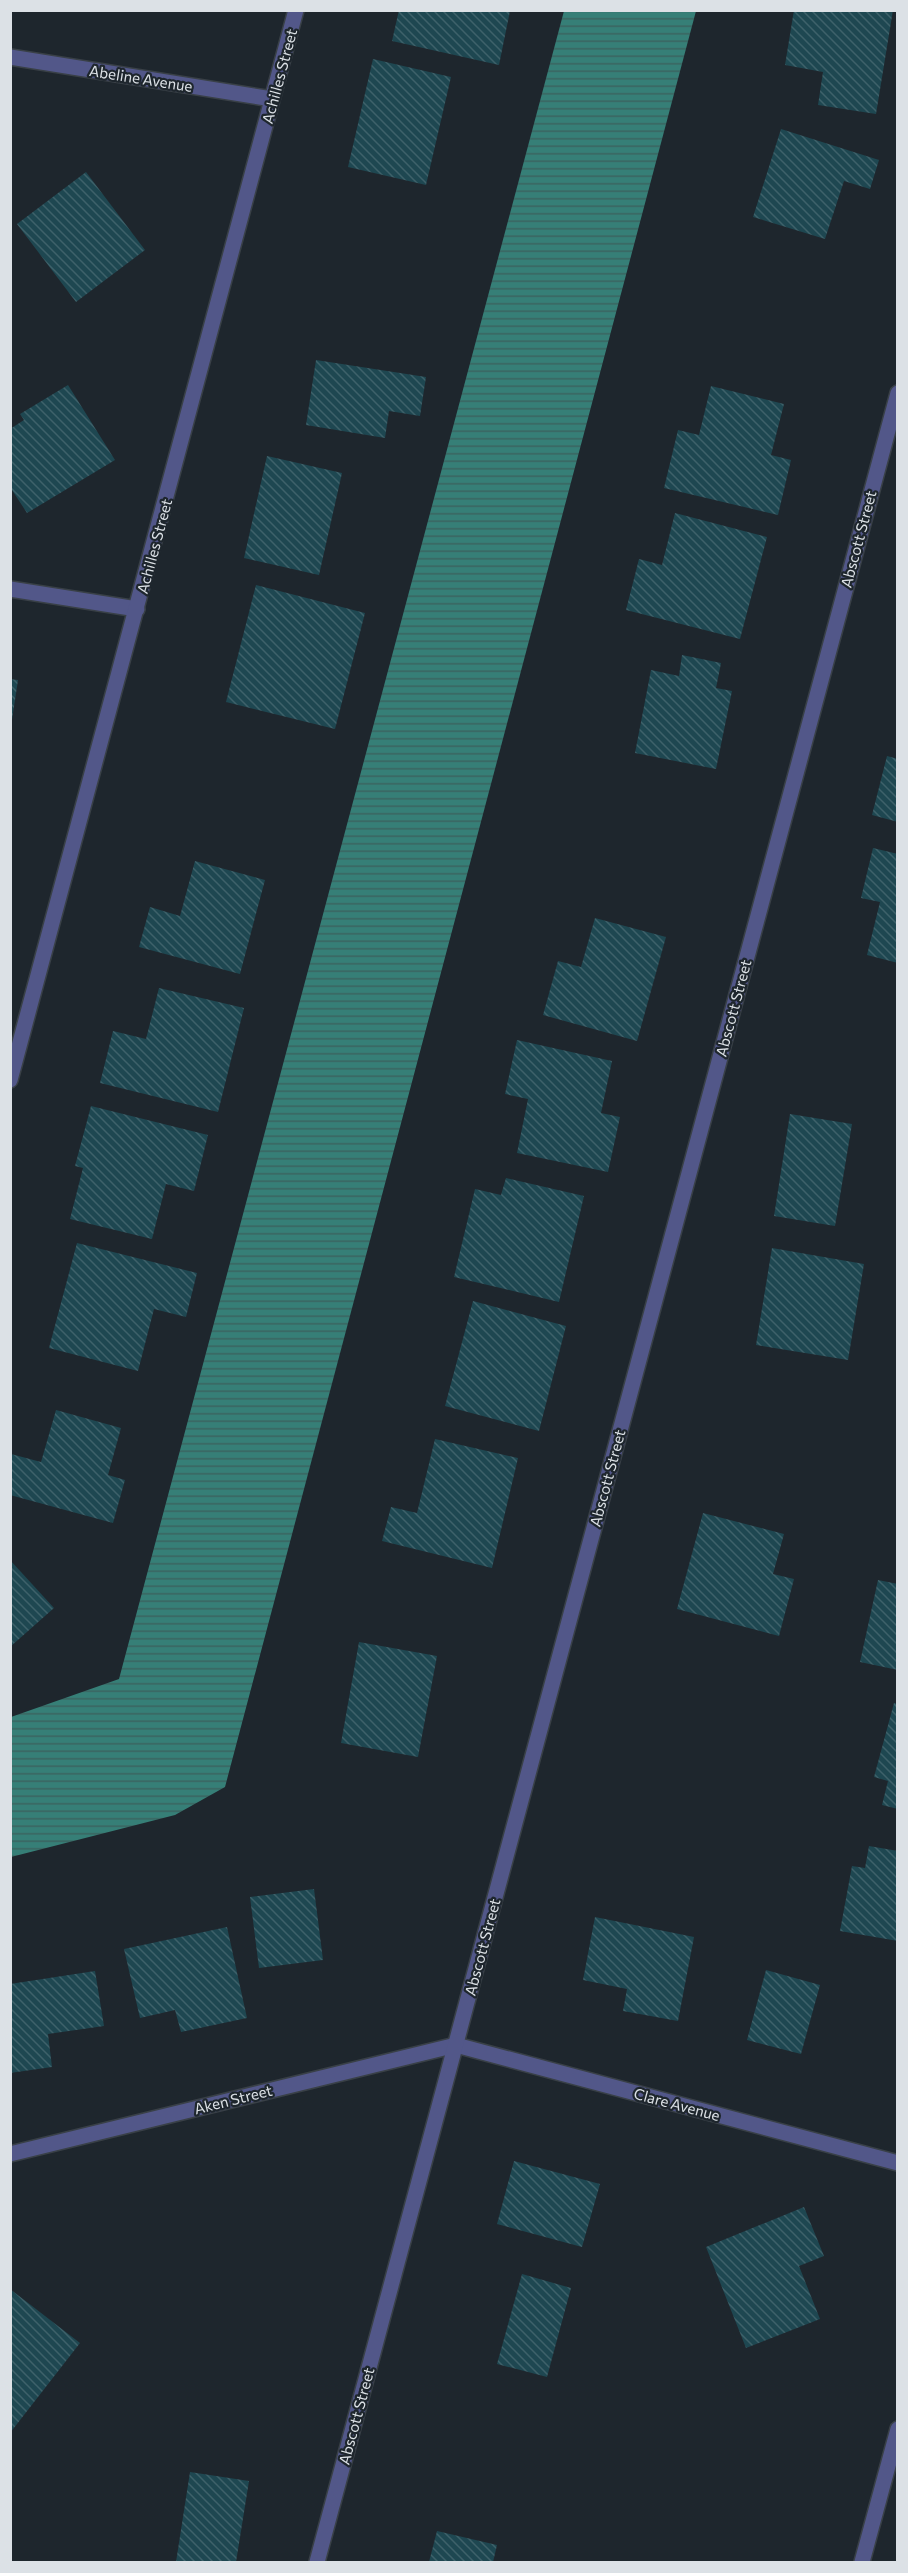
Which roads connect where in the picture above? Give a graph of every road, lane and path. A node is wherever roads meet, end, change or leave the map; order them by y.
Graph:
1 (296, 10) edge
2 (10, 57) edge
3 (273, 99) junction
4 (897, 393) edge
5 (10, 589) edge
6 (137, 609) junction
7 (10, 1080) edge
8 (456, 2045) junction
9 (10, 2154) edge
10 (897, 2163) edge
11 (897, 2429) edge
12 (317, 2562) edge
13 (862, 2562) edge

1 - 3 street, Achilles Street
2 - 3 street, Abeline Avenue
3 - 6 street, Achilles Street
4 - 8 street, Abscott Street
5 - 6 street
6 - 7 street, Achilles Street
8 - 9 street, Aken Street
8 - 10 street, Clare Avenue
8 - 12 street, Abscott Street
11 - 13 street

